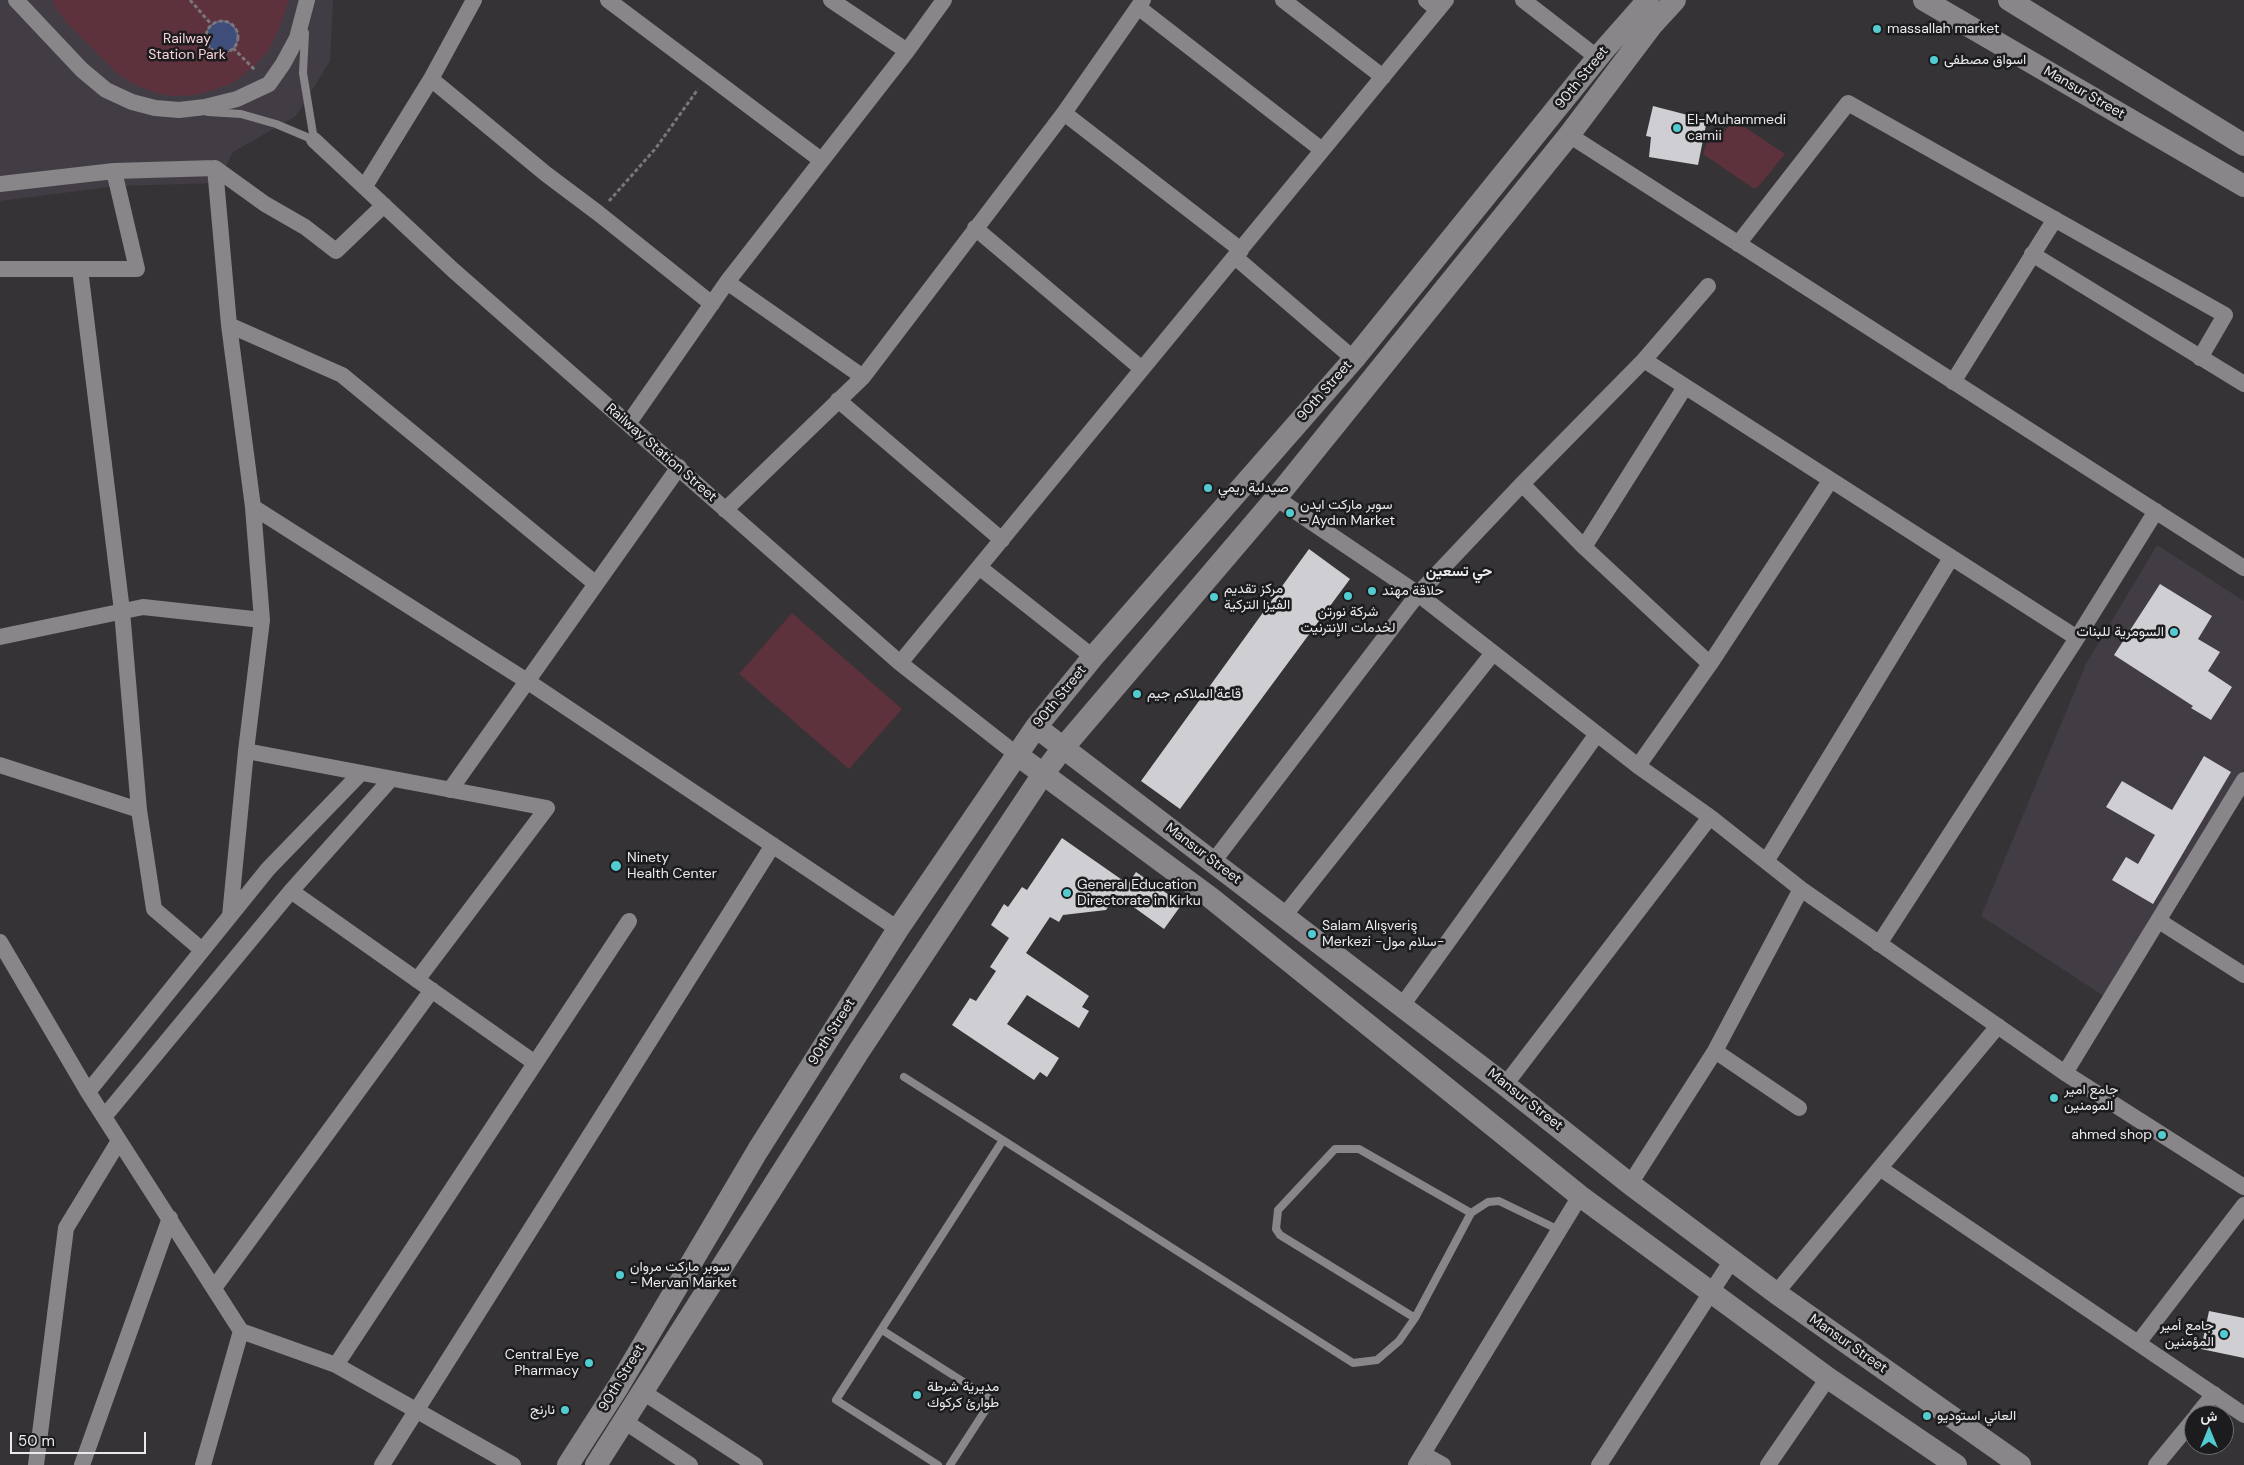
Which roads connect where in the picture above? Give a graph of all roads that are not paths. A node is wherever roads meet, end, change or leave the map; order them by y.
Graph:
1 (16, 0) edge
2 (474, 0) edge
3 (608, 0) edge
4 (832, 0) edge
5 (944, 0) edge
6 (1283, 0) edge
7 (1524, 0) edge
8 (1648, 0) edge
9 (1674, 0) edge
10 (1924, 0) edge
11 (2009, 0) edge
12 (1140, 3) edge
13 (1437, 3) edge
14 (306, 4) edge
15 (907, 51) junction
16 (1598, 58) junction
17 (1383, 77) junction
18 (430, 78) junction
19 (179, 110) junction
20 (1064, 112) junction
21 (1569, 135) junction
22 (314, 140) junction
23 (2242, 140) edge
24 (1322, 150) junction
25 (821, 160) junction
26 (215, 168) junction
27 (114, 170) junction
28 (0, 184) edge
29 (365, 186) junction
30 (2244, 186) edge
31 (384, 204) junction
32 (2054, 219) junction
33 (975, 228) junction
34 (1738, 244) junction
35 (1238, 253) junction
36 (2032, 254) junction
37 (0, 269) edge
38 (80, 269) junction
39 (728, 282) junction
40 (1708, 286) dead end
41 (712, 304) junction
42 (229, 325) junction
43 (2200, 358) junction
44 (1354, 359) junction
45 (1644, 360) junction
46 (1142, 369) junction
47 (863, 377) junction
48 (1953, 382) junction
49 (2244, 384) edge
50 (1685, 387) junction
51 (838, 400) junction
52 (628, 424) junction
53 (679, 466) junction
54 (1830, 481) junction
55 (1522, 484) junction
56 (1276, 498) junction
57 (253, 507) junction
58 (725, 510) junction
59 (2156, 512) junction
60 (1002, 540) junction
61 (1584, 547) junction
62 (1951, 558) junction
63 (979, 567) junction
64 (2244, 568) edge
65 (596, 584) junction
66 (1418, 594) junction
67 (122, 611) junction
68 (262, 620) junction
69 (0, 637) edge
70 (2077, 638) junction
71 (1493, 653) junction
72 (1093, 657) junction
73 (900, 663) junction
74 (1710, 664) junction
75 (527, 681) junction
76 (1036, 727) junction
77 (1597, 734) junction
78 (1063, 748) junction
79 (246, 751) junction
80 (1016, 754) junction
81 (0, 765) edge
82 (1638, 766) junction
83 (362, 773) junction
84 (1043, 774) junction
85 (391, 779) junction
86 (2244, 780) edge
87 (450, 790) junction
88 (139, 810) junction
89 (1710, 817) junction
90 (773, 845) junction
91 (1767, 860) junction
92 (1213, 862) junction
93 (1801, 889) junction
94 (291, 891) junction
95 (230, 916) junction
96 (1284, 916) junction
97 (629, 921) dead end
98 (2159, 921) junction
99 (898, 929) junction
100 (0, 942) edge
101 (1879, 944) junction
102 (202, 950) junction
103 (2244, 975) edge
104 (417, 980) junction
105 (432, 990) junction
106 (1401, 1007) junction
107 (1998, 1026) junction
108 (1715, 1051) junction
109 (535, 1064) junction
110 (2066, 1073) junction
111 (904, 1077) dead end
112 (1505, 1085) junction
113 (88, 1092) junction
114 (1799, 1108) dead end
115 (104, 1117) junction
116 (1003, 1140) junction
117 (119, 1141) junction
118 (1881, 1170) junction
119 (1630, 1184) junction
120 (2244, 1187) edge
121 (1580, 1196) junction
122 (2244, 1205) edge
123 (1471, 1213) junction
124 (170, 1218) junction
125 (1559, 1230) junction
126 (1732, 1260) junction
127 (214, 1288) junction
128 (1710, 1292) junction
129 (1776, 1293) junction
130 (1415, 1318) junction
131 (882, 1330) junction
132 (241, 1331) junction
133 (2138, 1343) junction
134 (336, 1365) junction
135 (1828, 1378) junction
136 (644, 1392) junction
137 (2214, 1394) junction
138 (2205, 1405) edge
139 (418, 1410) junction
140 (2244, 1415) edge
141 (624, 1422) junction
142 (2184, 1431) edge
143 (1419, 1460) edge
144 (36, 1465) edge
145 (82, 1465) edge
146 (203, 1465) edge
147 (382, 1465) edge
148 (513, 1465) edge
149 (568, 1465) edge
150 (596, 1465) edge
151 (690, 1465) edge
152 (755, 1465) edge
153 (938, 1465) edge
154 (950, 1465) edge
155 (1443, 1465) edge
156 (1599, 1465) edge
157 (1768, 1465) edge
158 (1956, 1465) edge
159 (2020, 1465) edge
160 (2156, 1465) edge

1 - 19 street
2 - 18 street
3 - 25 street
4 - 15 street
5 - 15 street
6 - 17 street
7 - 16 street
8 - 16 main road, 90th Street
9 - 21 main road, 90th Street
10 - 30 main road, Mansur Street
11 - 23 main road
12 - 20 street
12 - 24 street
13 - 17 street
14 - 19 street
14 - 22 lane
15 - 25 street
16 - 44 main road, 90th Street
17 - 24 street
18 - 29 street
18 - 41 street
19 - 22 lane
20 - 33 street
20 - 35 street
21 - 34 street
21 - 56 main road, 90th Street
22 - 29 street, Railway Station Street
24 - 35 street
25 - 39 street
26 - 27 street
26 - 31 street
26 - 42 street
27 - 28 street
27 - 38 street
29 - 31 street, Railway Station Street
31 - 52 street, Railway Station Street
32 - 34 street
32 - 36 street
32 - 43 street
33 - 46 street
33 - 47 street
34 - 48 street
35 - 44 street
35 - 46 street
36 - 43 street
36 - 48 street
37 - 38 street
38 - 67 street
39 - 41 street
39 - 47 street
40 - 45 street
41 - 52 street
42 - 57 street
42 - 65 street
43 - 49 street
44 - 72 main road, 90th Street
45 - 50 street
45 - 55 street
46 - 60 street
47 - 51 street
48 - 59 street
50 - 54 street
50 - 61 street
51 - 58 street
51 - 60 street
52 - 53 street, Railway Station Street
53 - 58 street, Railway Station Street
53 - 65 street
54 - 62 street
54 - 74 street
55 - 61 street
55 - 66 street
56 - 66 street
56 - 78 main road, 90th Street
57 - 68 street
57 - 75 street
58 - 73 street, Railway Station Street
59 - 64 street
59 - 70 street
60 - 63 street
61 - 74 street
62 - 70 street
62 - 91 street
63 - 72 street
63 - 73 street
65 - 75 street
66 - 71 street
66 - 92 street
67 - 68 street
67 - 69 street
67 - 88 street
68 - 79 street
70 - 101 street
71 - 77 street
71 - 96 street
72 - 76 main road, 90th Street
73 - 80 street, Railway Station Street
74 - 82 street
75 - 87 street
75 - 90 street
76 - 78 main road, Mansur Street
76 - 80 main road, 90th Street
77 - 82 street
77 - 106 street
78 - 84 main road, 90th Street
78 - 92 main road, Mansur Street
79 - 83 street
79 - 95 street
80 - 84 main road
80 - 99 main road, 90th Street
81 - 88 street
82 - 89 street
83 - 85 street
83 - 95 street
84 - 121 main road
84 - 136 main road, 90th Street
85 - 87 street
85 - 94 street
86 - 98 street
87 - 104 street
88 - 102 street
89 - 91 street
89 - 112 street
90 - 99 street
90 - 139 street
91 - 93 street
92 - 96 main road, Mansur Street
93 - 101 street
93 - 108 street
94 - 104 street
94 - 115 street
95 - 102 street
96 - 106 main road, Mansur Street
97 - 109 street
98 - 103 street
98 - 110 street
99 - 149 main road, 90th Street
100 - 113 street
101 - 107 street
102 - 113 street
104 - 105 street
105 - 109 street
105 - 127 street
106 - 112 main road, Mansur Street
107 - 110 street
107 - 118 street
108 - 114 street
108 - 119 street
109 - 134 street
110 - 120 street
111 - 116 lane
112 - 119 main road, Mansur Street
113 - 115 street
115 - 117 street
116 - 130 lane
116 - 131 lane
117 - 124 street
117 - 144 street
118 - 129 street
118 - 133 street
119 - 126 main road, Mansur Street
121 - 125 street
121 - 128 main road
122 - 133 street
123 - 125 lane
123 - 130 lane
123 - 130 lane
124 - 127 street
124 - 145 street
125 - 143 street
126 - 128 street
126 - 129 main road, Mansur Street
127 - 132 street
128 - 135 main road
128 - 156 street
129 - 159 main road, Mansur Street
131 - 153 lane
131 - 154 lane
132 - 134 street
132 - 146 street
133 - 137 street
134 - 139 street
135 - 157 street
135 - 158 main road
136 - 141 main road, 90th Street
136 - 152 street
137 - 138 street
137 - 140 street
139 - 147 street
139 - 148 street
141 - 150 main road, 90th Street
141 - 151 street
142 - 160 street
143 - 155 street

